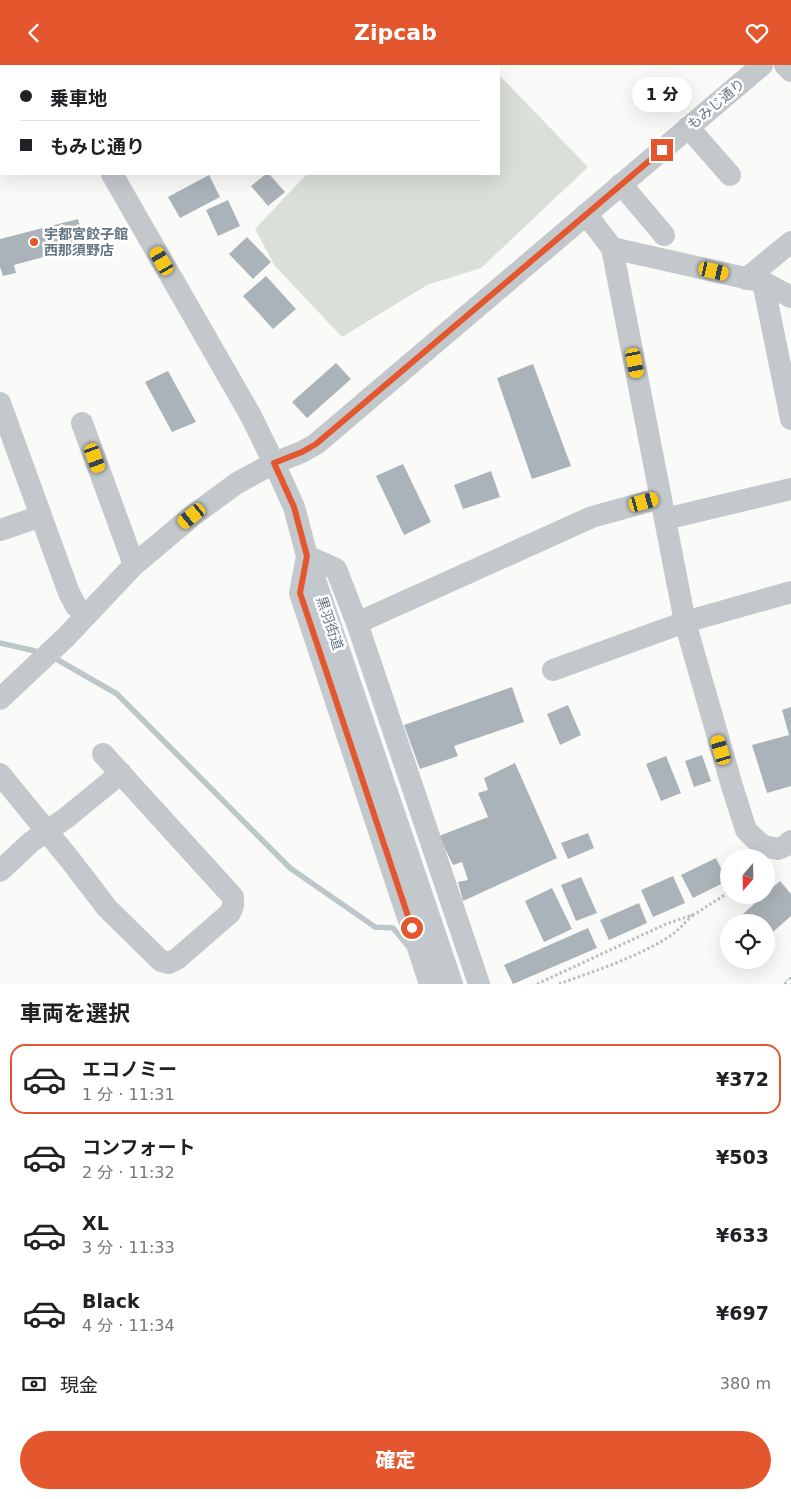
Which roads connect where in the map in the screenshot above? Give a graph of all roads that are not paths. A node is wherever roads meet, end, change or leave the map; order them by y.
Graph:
1 (762, 65) edge
2 (785, 65) edge
3 (791, 71) edge
4 (688, 127) junction
5 (115, 175) edge
6 (730, 175) dead end
7 (622, 184) junction
8 (586, 214) junction
9 (664, 235) dead end
10 (791, 242) edge
11 (612, 248) junction
12 (754, 280) junction
13 (791, 297) edge
14 (0, 403) edge
15 (791, 419) edge
16 (82, 423) dead end
17 (274, 463) junction
18 (791, 489) edge
19 (663, 508) junction
20 (41, 516) junction
21 (0, 530) edge
22 (307, 556) junction
23 (134, 565) junction
24 (791, 592) edge
25 (86, 616) junction
26 (685, 622) junction
27 (356, 623) junction
28 (553, 670) dead end
29 (0, 699) edge
30 (103, 754) dead end
31 (121, 773) junction
32 (0, 774) edge
33 (47, 832) junction
34 (791, 841) edge
35 (0, 871) edge
36 (430, 984) edge
37 (452, 984) edge
38 (479, 984) edge

1 - 4 street, もみじ通り
2 - 3 street
4 - 6 street
4 - 7 street, もみじ通り
5 - 17 street, 黒羽街道
7 - 8 street, もみじ通り
7 - 9 street
8 - 11 street
8 - 17 street, もみじ通り
10 - 12 street
11 - 12 street
11 - 19 street
12 - 13 street
12 - 15 street
14 - 20 street
16 - 23 street
17 - 22 street, 黒羽街道
17 - 23 street, もみじ通り
18 - 19 street
19 - 26 street
19 - 27 street
20 - 21 street
20 - 25 street
22 - 27 street
22 - 36 street
22 - 37 street, 黒羽街道
23 - 25 street, もみじ通り
24 - 26 street
25 - 29 street, もみじ通り
26 - 28 street
26 - 34 street
27 - 38 street
30 - 31 street
31 - 33 street
31 - 33 street
32 - 33 street
33 - 35 street

